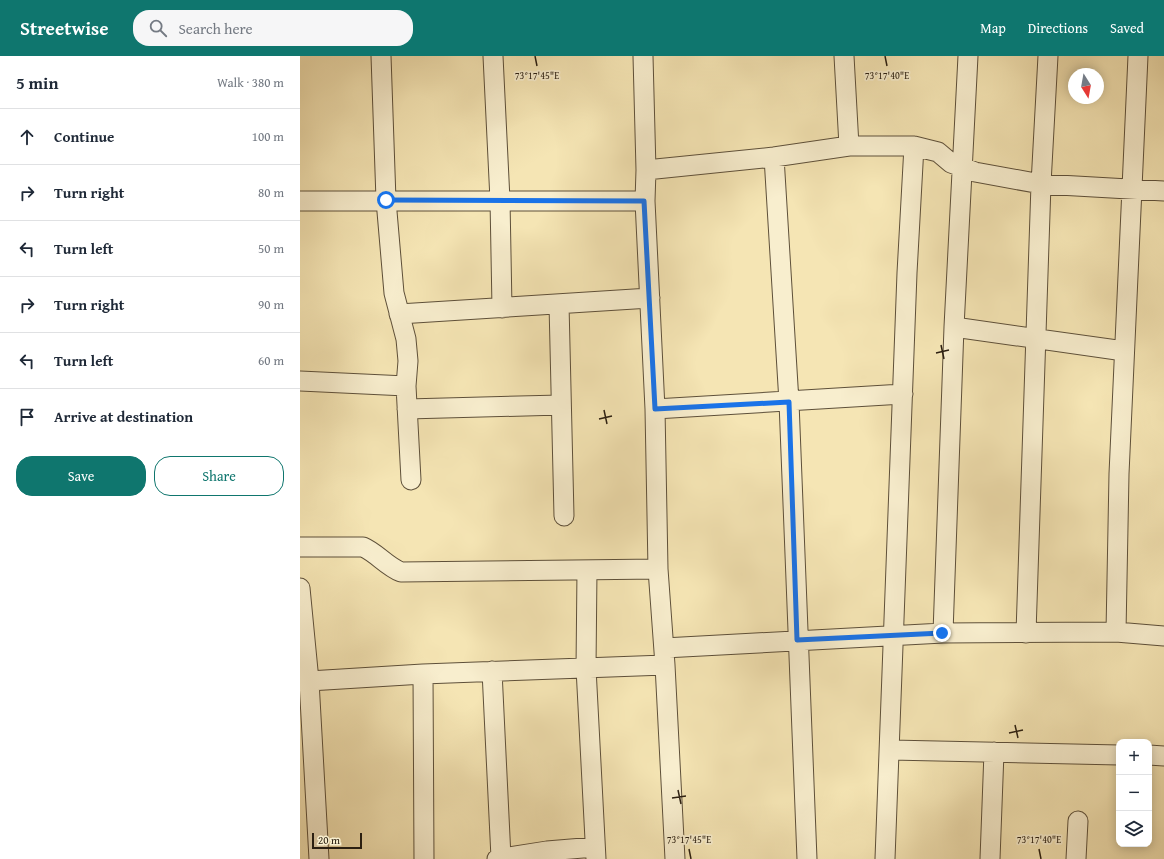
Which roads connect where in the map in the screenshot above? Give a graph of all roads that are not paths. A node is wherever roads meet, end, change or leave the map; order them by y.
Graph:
1 (381, 56) edge
2 (493, 56) edge
3 (643, 56) edge
4 (844, 56) edge
5 (968, 56) edge
6 (1048, 56) edge
7 (1138, 56) edge
8 (849, 146) junction
9 (914, 146) junction
10 (774, 157) junction
11 (962, 168) junction
12 (646, 170) junction
13 (1041, 184) junction
14 (1132, 188) junction
15 (1164, 191) edge
16 (386, 200) junction
17 (500, 200) junction
18 (300, 201) edge
19 (644, 201) junction
20 (650, 298) junction
21 (559, 304) junction
22 (502, 308) junction
23 (399, 314) junction
24 (954, 327) junction
25 (1037, 339) junction
26 (1124, 351) junction
27 (300, 381) edge
28 (406, 386) junction
29 (903, 394) junction
30 (789, 402) junction
31 (561, 406) junction
32 (407, 409) junction
33 (655, 409) junction
34 (411, 480) dead end
35 (564, 516) dead end
36 (300, 547) edge
37 (658, 569) junction
38 (587, 570) junction
39 (300, 588) edge
40 (1116, 632) junction
41 (942, 633) junction
42 (1026, 633) junction
43 (894, 636) junction
44 (1164, 636) edge
45 (797, 640) junction
46 (665, 657) junction
47 (586, 668) junction
48 (492, 671) junction
49 (423, 674) junction
50 (309, 682) junction
51 (305, 716) edge
52 (891, 750) junction
53 (994, 752) junction
54 (1116, 755) edge
55 (1152, 755) edge
56 (1164, 756) edge
57 (1078, 821) dead end
58 (596, 853) edge
59 (319, 859) edge
60 (424, 859) edge
61 (499, 859) edge
62 (675, 859) edge
63 (807, 859) edge
64 (885, 859) edge
65 (990, 859) edge
66 (1076, 859) edge

1 - 16 street
2 - 17 street
3 - 12 street
4 - 8 street
5 - 11 street
6 - 13 street
7 - 14 street
8 - 9 street
8 - 10 street
9 - 11 street
9 - 29 street
10 - 12 street
10 - 30 street
11 - 13 street
11 - 24 street
12 - 19 street
13 - 14 street
13 - 25 street
14 - 15 street
14 - 26 street
16 - 17 street
16 - 18 street
16 - 23 street
17 - 19 street
17 - 22 street
19 - 20 street
20 - 21 street
20 - 33 street
21 - 22 street
21 - 31 street
22 - 23 street
23 - 28 street
24 - 25 street
24 - 41 street
25 - 26 street
25 - 42 street
26 - 40 street
27 - 28 street
28 - 32 street
29 - 30 street
29 - 43 street
30 - 33 street
30 - 45 street
31 - 32 street
31 - 35 street
32 - 34 street
33 - 37 street
36 - 38 street
37 - 38 street
37 - 46 street
38 - 47 street
39 - 50 street
40 - 42 street
40 - 44 street
41 - 42 street
41 - 43 street
43 - 45 street
43 - 52 street
45 - 46 street
45 - 63 street
46 - 47 street
46 - 62 street
47 - 48 street
47 - 58 street
48 - 49 street
48 - 61 street
49 - 50 street
49 - 60 street
50 - 51 street
51 - 59 street
52 - 53 street
52 - 64 street
53 - 54 street
53 - 65 street
55 - 56 street
57 - 66 street
58 - 61 street

